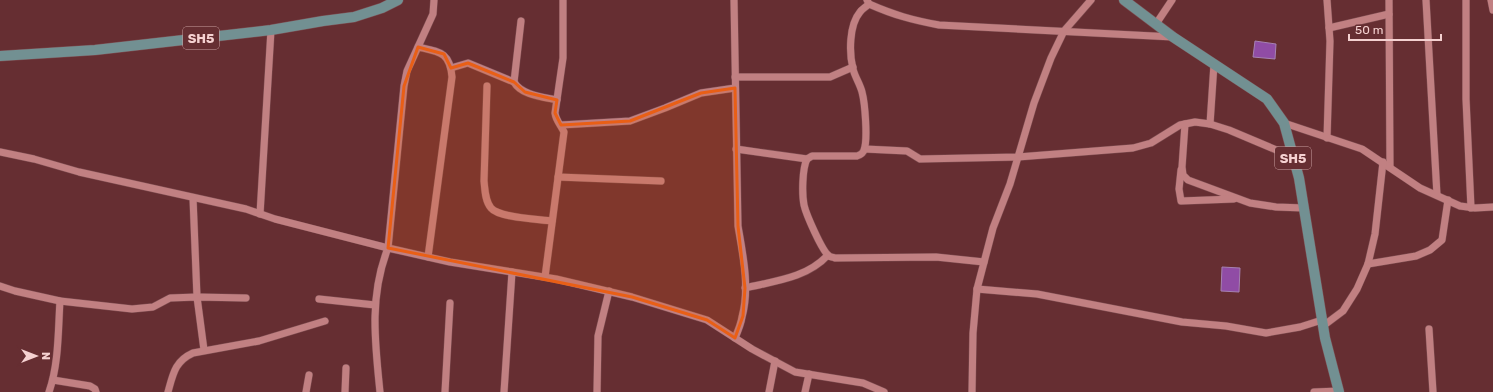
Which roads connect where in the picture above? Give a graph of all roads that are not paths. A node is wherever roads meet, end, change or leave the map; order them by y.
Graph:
1 (398, 0) edge
2 (434, 0) edge
3 (563, 0) edge
4 (734, 0) edge
5 (1091, 0) edge
6 (1124, 0) edge
7 (1172, 0) edge
8 (1327, 0) edge
9 (1389, 0) edge
10 (1426, 0) edge
11 (1466, 0) edge
12 (1491, 0) edge
13 (868, 2) edge
14 (1493, 10) edge
15 (1389, 14) junction
16 (521, 21) dead end
17 (1156, 24) junction
18 (1329, 28) junction
19 (271, 30) junction
20 (1064, 31) junction
21 (1173, 37) junction
22 (418, 47) junction
23 (0, 56) edge
24 (1214, 64) junction
25 (853, 67) junction
26 (451, 68) junction
27 (735, 77) junction
28 (514, 82) junction
29 (487, 86) dead end
30 (735, 88) junction
31 (557, 100) junction
32 (1284, 123) junction
33 (1185, 124) junction
34 (1210, 124) junction
35 (561, 125) junction
36 (1328, 138) junction
37 (736, 149) junction
38 (865, 149) junction
39 (0, 152) edge
40 (1018, 157) junction
41 (1293, 157) junction
42 (807, 159) junction
43 (1383, 162) junction
44 (1182, 167) junction
45 (1390, 167) junction
46 (558, 177) junction
47 (661, 181) dead end
48 (1437, 194) junction
49 (193, 198) junction
50 (1238, 199) junction
51 (1448, 200) junction
52 (1493, 207) edge
53 (1304, 208) junction
54 (1471, 208) junction
55 (260, 214) junction
56 (552, 221) junction
57 (388, 248) junction
58 (828, 256) junction
59 (428, 257) junction
60 (984, 262) junction
61 (1368, 264) junction
62 (512, 272) junction
63 (545, 277) junction
64 (0, 286) edge
65 (745, 288) junction
66 (977, 288) junction
67 (609, 291) junction
68 (197, 297) junction
69 (246, 298) dead end
70 (319, 299) dead end
71 (60, 301) junction
72 (450, 303) dead end
73 (375, 305) junction
74 (325, 321) dead end
75 (1322, 323) junction
76 (1429, 329) dead end
77 (735, 338) junction
78 (204, 350) junction
79 (775, 361) junction
80 (346, 368) dead end
81 (809, 374) junction
82 (309, 375) dead end
83 (53, 380) junction
84 (49, 392) edge
85 (96, 392) edge
86 (168, 392) edge
87 (306, 392) edge
88 (345, 392) edge
89 (380, 392) edge
90 (445, 392) edge
91 (504, 392) edge
92 (597, 392) edge
93 (769, 392) edge
94 (805, 392) edge
95 (884, 392) edge
96 (972, 392) edge
97 (1314, 392) edge
98 (1317, 392) edge
99 (1339, 392) edge
100 (1433, 392) edge

1 - 19 main road, SH5
2 - 22 street
3 - 31 street
4 - 27 street
5 - 20 street
6 - 17 main road, SH5
7 - 17 street
8 - 18 street
9 - 15 street
10 - 48 street
11 - 54 street
12 - 14 street
13 - 20 street
13 - 25 street
15 - 18 street
15 - 45 street
16 - 28 street
17 - 21 main road, SH5
18 - 36 street
19 - 23 main road, SH5
19 - 55 street
20 - 21 street
20 - 40 street
21 - 24 main road, SH5
22 - 26 street
22 - 57 street
24 - 32 main road, SH5
24 - 34 street
25 - 27 street
25 - 38 street
26 - 28 street
26 - 59 street
27 - 30 street
28 - 31 street
29 - 56 street
30 - 35 street
30 - 37 street
31 - 35 street
32 - 36 street
32 - 41 main road, SH5
33 - 34 street
33 - 40 street
33 - 44 street
34 - 41 street
35 - 46 street
36 - 43 street
37 - 42 street
37 - 65 street
38 - 40 street
38 - 42 street
39 - 49 street
40 - 60 street
41 - 53 main road, SH5
42 - 58 street
43 - 45 street
43 - 61 street
44 - 50 street
44 - 50 street
45 - 48 street
46 - 47 street
46 - 56 street
48 - 51 street
49 - 55 street
49 - 68 street
50 - 53 street
51 - 54 street
51 - 61 street
52 - 54 street
53 - 75 main road, SH5
55 - 57 street
56 - 63 street
57 - 59 street
57 - 73 street
58 - 60 street
58 - 65 street
59 - 62 street
60 - 66 street
61 - 75 street
62 - 63 street
62 - 91 street
63 - 67 street
64 - 71 street
65 - 77 street
66 - 75 street
66 - 96 street
67 - 77 street
67 - 92 street
68 - 69 street
68 - 71 street
68 - 78 street
70 - 73 street
71 - 83 street
72 - 90 street
73 - 89 street
74 - 78 street
75 - 99 main road, SH5
76 - 100 street
77 - 79 street
78 - 86 street
79 - 81 street
79 - 93 street
80 - 88 street
81 - 94 street
81 - 95 street
82 - 87 street
83 - 84 street
83 - 85 street
97 - 98 street
98 - 99 street

